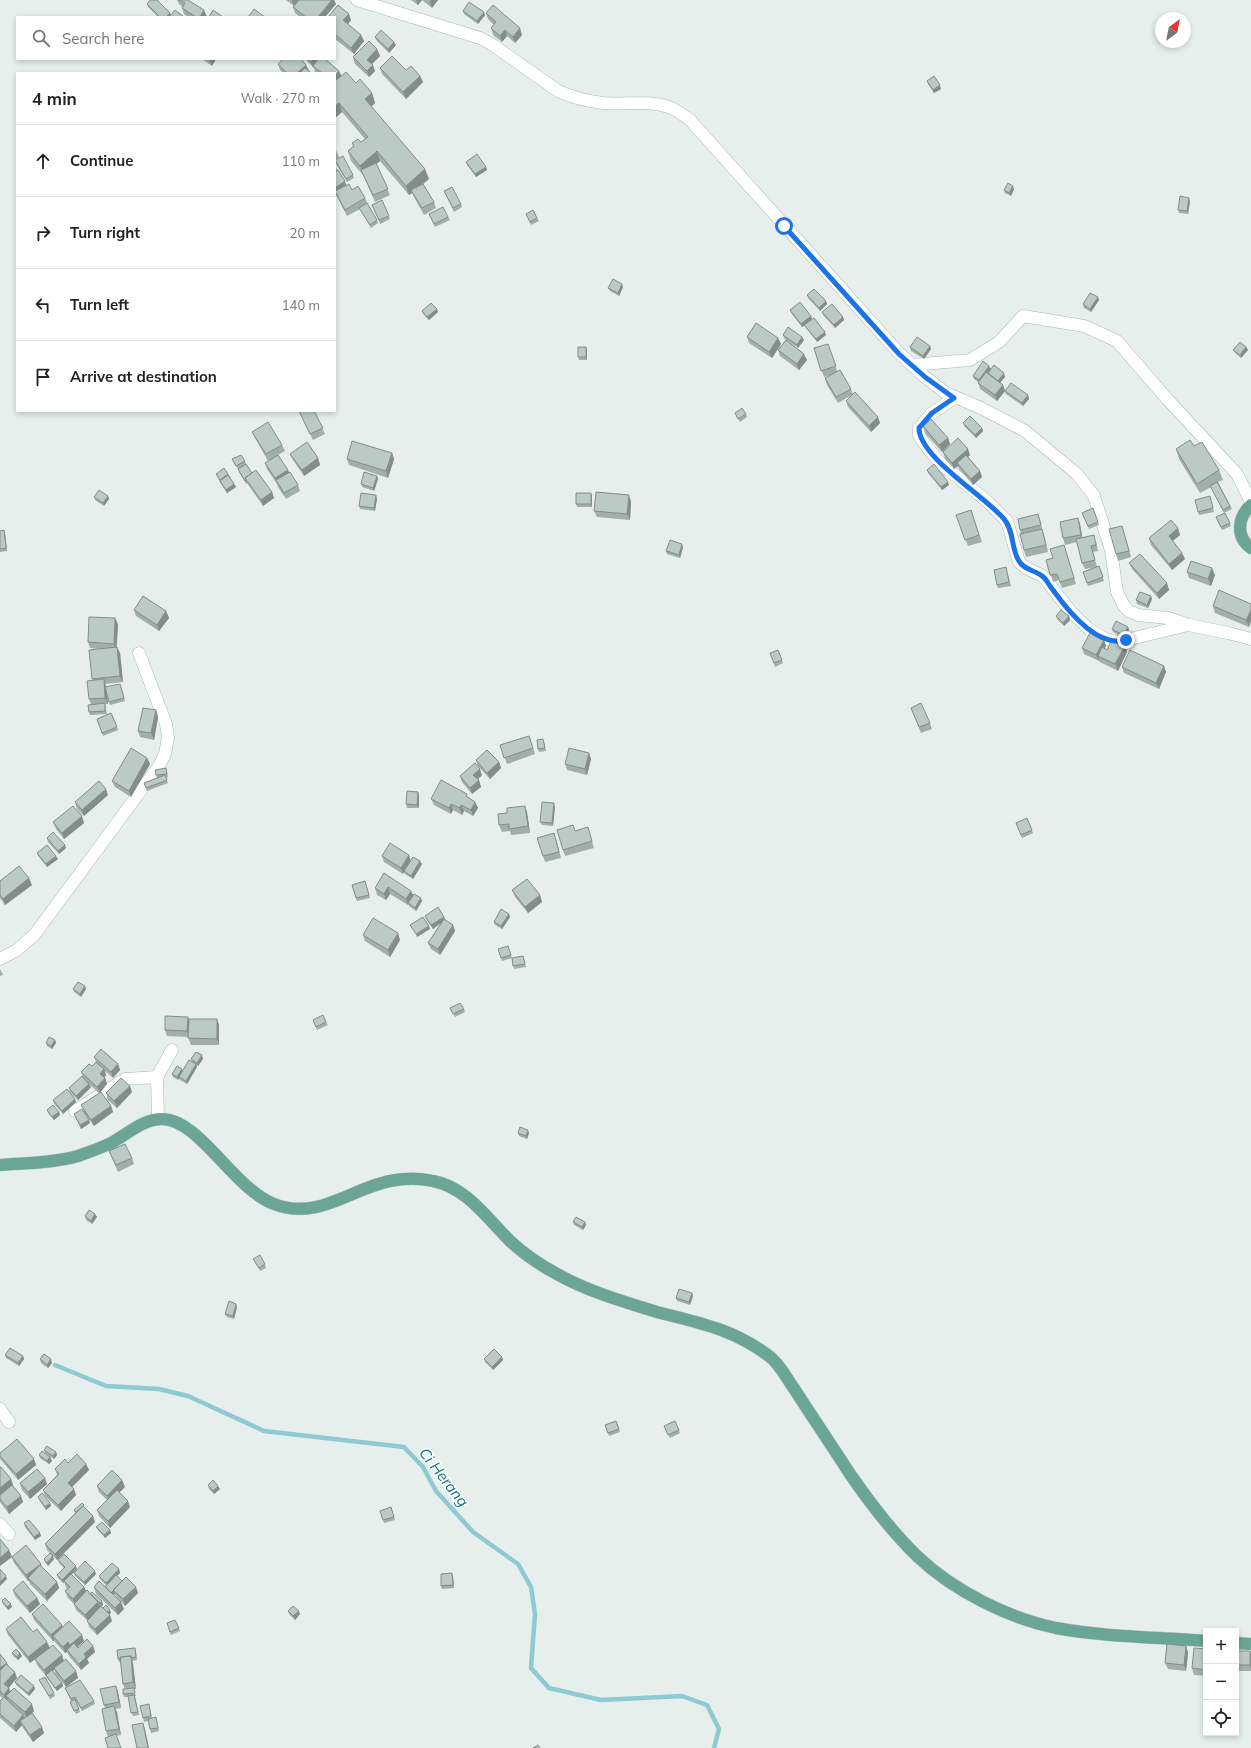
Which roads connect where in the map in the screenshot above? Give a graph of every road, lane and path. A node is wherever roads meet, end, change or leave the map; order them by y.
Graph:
1 (357, 0) edge
2 (912, 366) junction
3 (954, 398) junction
4 (1251, 502) edge
5 (1251, 506) edge
6 (1251, 548) edge
7 (1189, 625) junction
8 (1251, 639) edge
9 (139, 653) dead end
10 (0, 959) edge
11 (172, 1050) dead end
12 (157, 1077) junction
13 (75, 1111) dead end
14 (158, 1119) junction
15 (0, 1165) edge
16 (0, 1409) edge
17 (9, 1422) dead end
18 (0, 1524) edge
19 (9, 1534) dead end
20 (1203, 1641) edge
21 (1239, 1643) edge
22 (1251, 1644) edge

1 - 2 street
2 - 3 street
2 - 4 street
3 - 7 street
3 - 7 street
5 - 6 main road
7 - 8 street
9 - 10 street
11 - 12 street
12 - 13 street
12 - 14 street
14 - 15 main road
14 - 20 main road
16 - 17 street
18 - 19 street
21 - 22 main road

